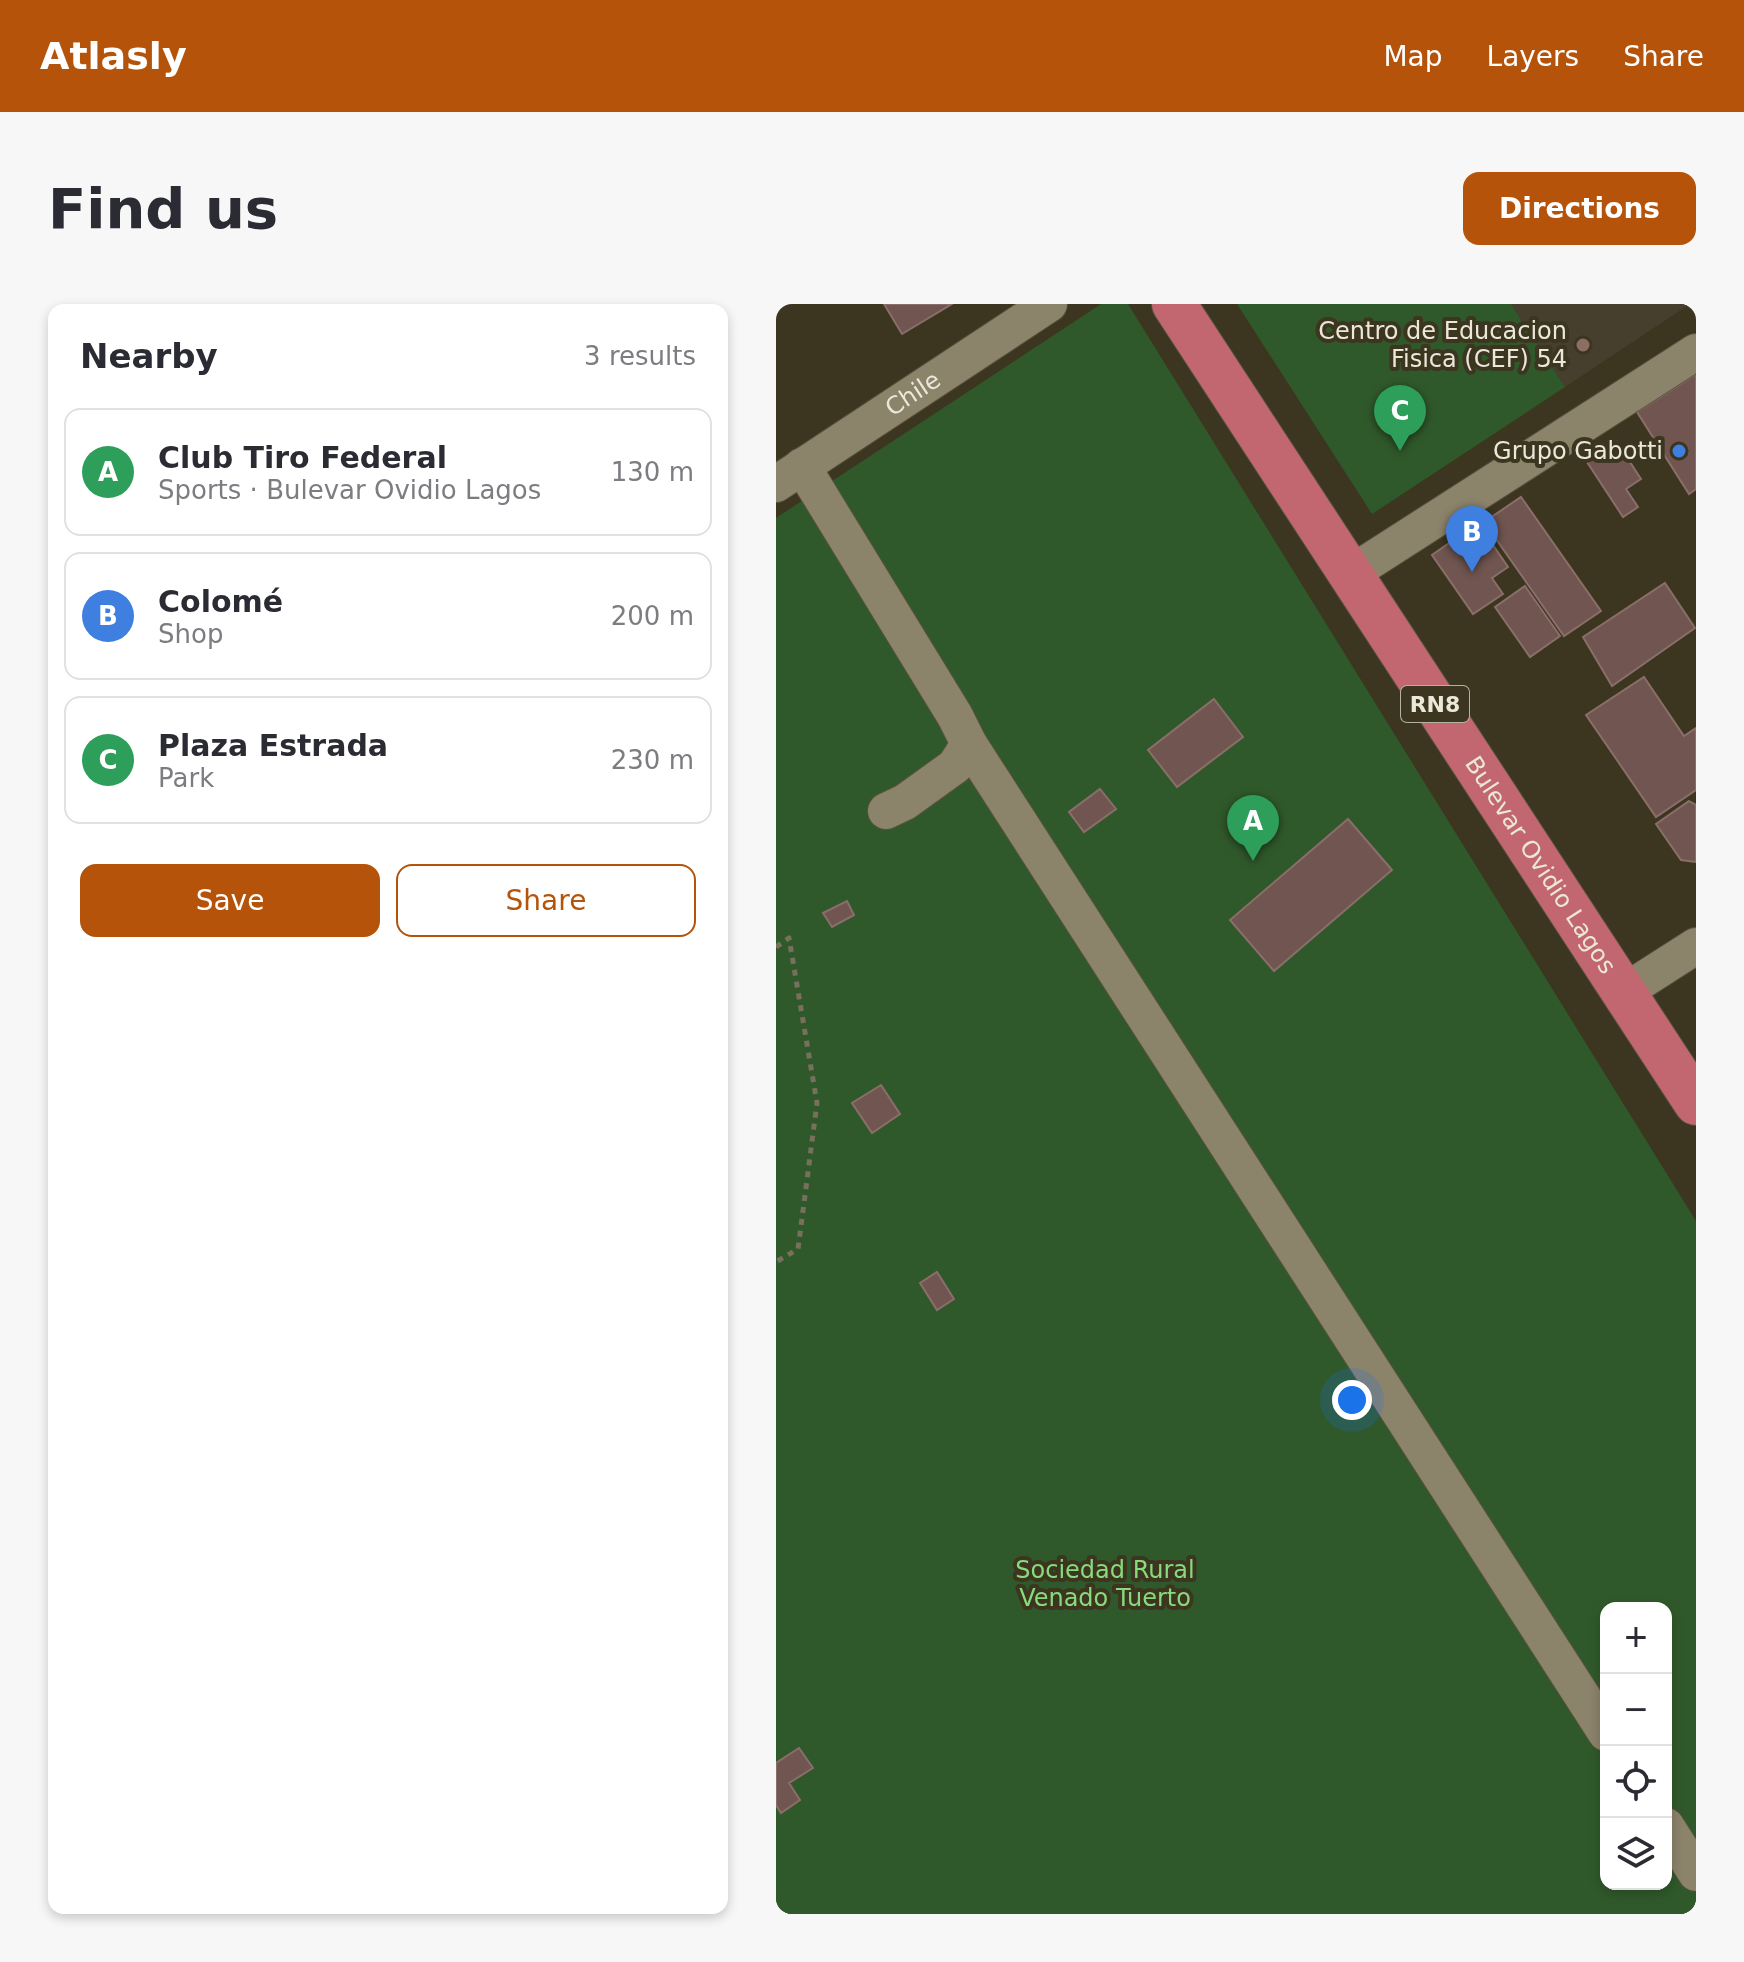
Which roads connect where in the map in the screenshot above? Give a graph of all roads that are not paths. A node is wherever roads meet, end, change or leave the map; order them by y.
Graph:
1 (1049, 304) edge
2 (1174, 304) edge
3 (1696, 352) edge
4 (789, 475) edge
5 (1350, 574) junction
6 (969, 744) junction
7 (886, 811) dead end
8 (1696, 946) edge
9 (1624, 992) junction
10 (1696, 1103) edge
11 (1600, 1724) edge
12 (1672, 1835) edge
13 (1696, 1873) edge

1 - 4 street, Chile
2 - 5 highway, Bulevar Ovidio Lagos / RN8
3 - 5 street
4 - 6 street
5 - 9 highway, Bulevar Ovidio Lagos / RN8
6 - 7 street
6 - 11 street
8 - 9 street
9 - 10 highway, Bulevar Ovidio Lagos / RN8
12 - 13 street

